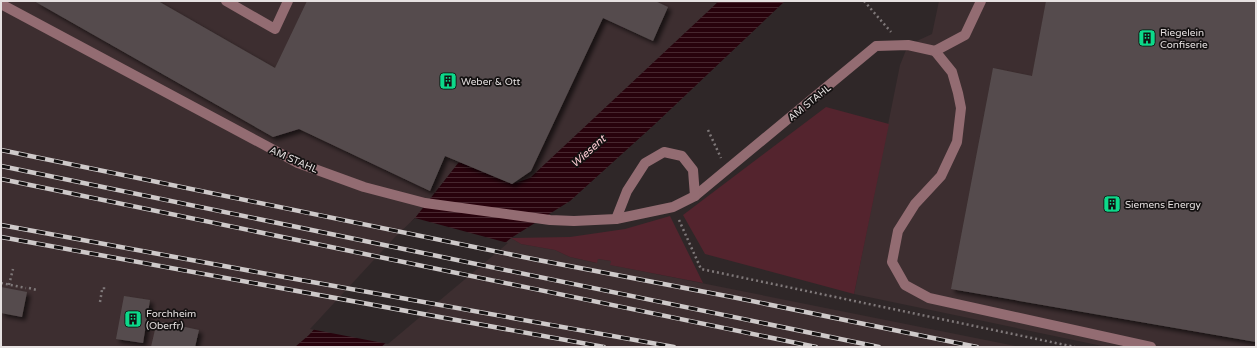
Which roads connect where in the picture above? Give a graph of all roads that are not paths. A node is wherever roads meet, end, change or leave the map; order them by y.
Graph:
1 (226, 1) edge
2 (288, 1) edge
3 (981, 1) edge
4 (1, 4) edge
5 (935, 51) junction
6 (695, 196) junction
7 (616, 219) junction
8 (1151, 347) edge

1 - 2 street
3 - 5 street
4 - 7 street, AM STAHL
5 - 6 street, AM STAHL
5 - 8 street
6 - 7 street, AM STAHL
6 - 7 street

